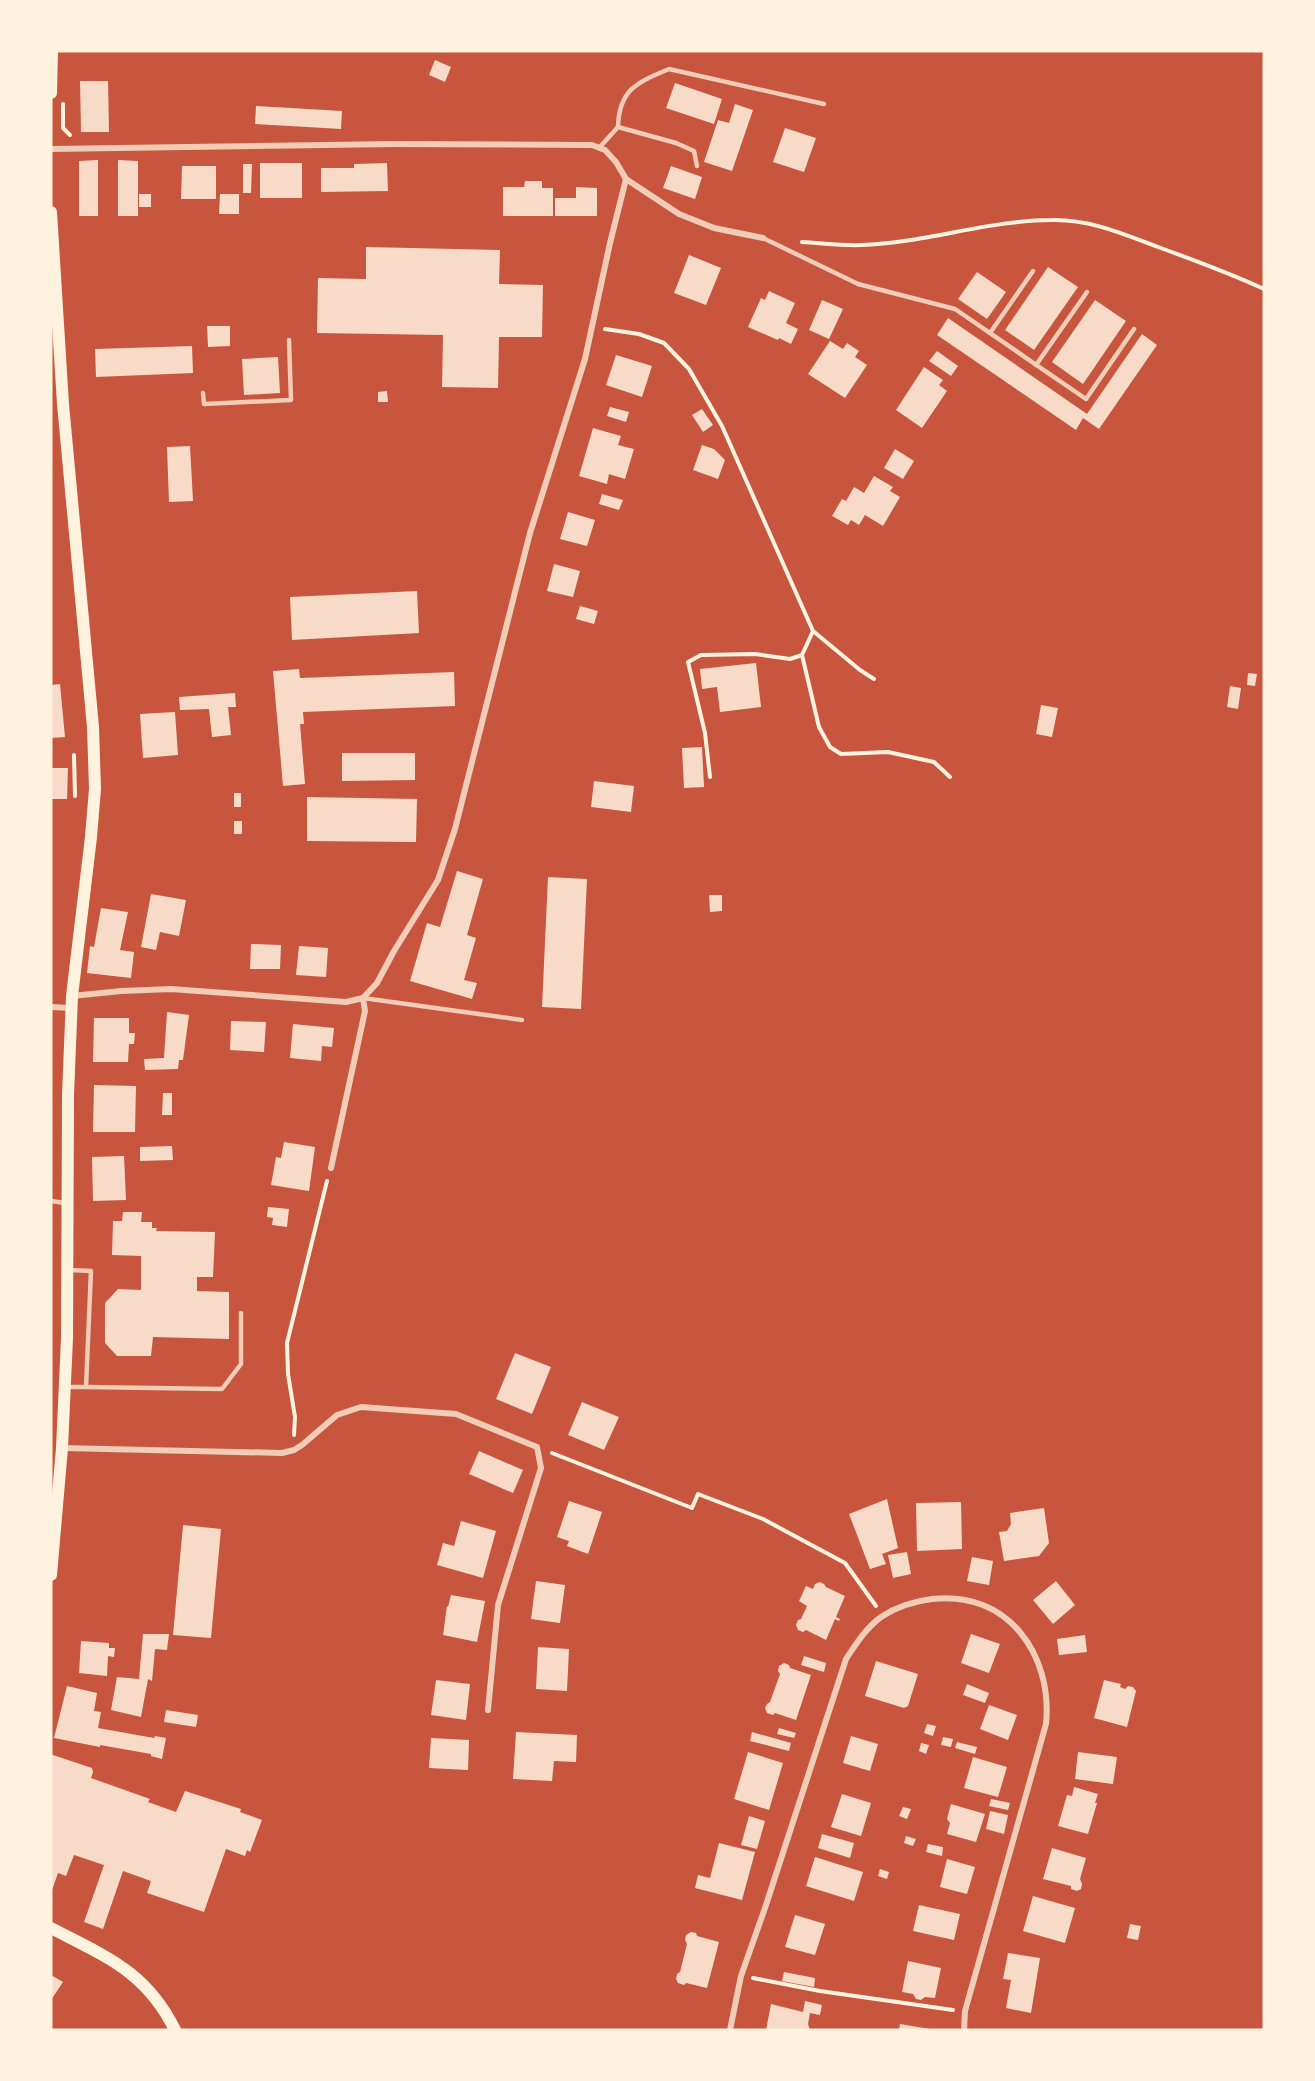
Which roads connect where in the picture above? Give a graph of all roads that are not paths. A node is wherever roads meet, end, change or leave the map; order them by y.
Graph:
1 (52, 51) edge
2 (57, 94) edge
3 (825, 104) dead end
4 (618, 127) junction
5 (599, 148) junction
6 (51, 149) edge
7 (697, 166) dead end
8 (626, 179) junction
9 (51, 212) edge
10 (762, 238) joint
11 (1033, 271) dead end
12 (1087, 292) dead end
13 (1134, 329) dead end
14 (990, 333) junction
15 (290, 340) dead end
16 (1036, 365) junction
17 (203, 393) dead end
18 (363, 998) junction
19 (72, 1002) junction
20 (51, 1007) edge
21 (522, 1020) dead end
22 (330, 1168) road end
23 (51, 1201) edge
24 (68, 1204) junction
25 (68, 1269) junction
26 (242, 1313) dead end
27 (65, 1387) junction
28 (86, 1387) junction
29 (62, 1448) junction
30 (51, 1575) edge
31 (488, 1710) dead end
32 (51, 1928) edge
33 (175, 2030) edge
34 (730, 2030) edge
35 (964, 2030) edge

1 - 2 main road
3 - 4 lane
4 - 5 lane
4 - 7 lane
5 - 6 street
5 - 8 street
8 - 10 street
8 - 18 street
9 - 19 main road
10 - 14 lane
11 - 14 lane
12 - 16 lane
13 - 16 lane
14 - 16 lane
15 - 17 lane
18 - 19 street
18 - 21 lane
18 - 22 street
19 - 20 street
19 - 24 main road
23 - 24 lane
24 - 25 main road
25 - 27 main road
25 - 28 lane
26 - 28 lane
27 - 28 lane
27 - 29 main road
29 - 30 main road
29 - 31 street
32 - 33 main road
34 - 35 street

